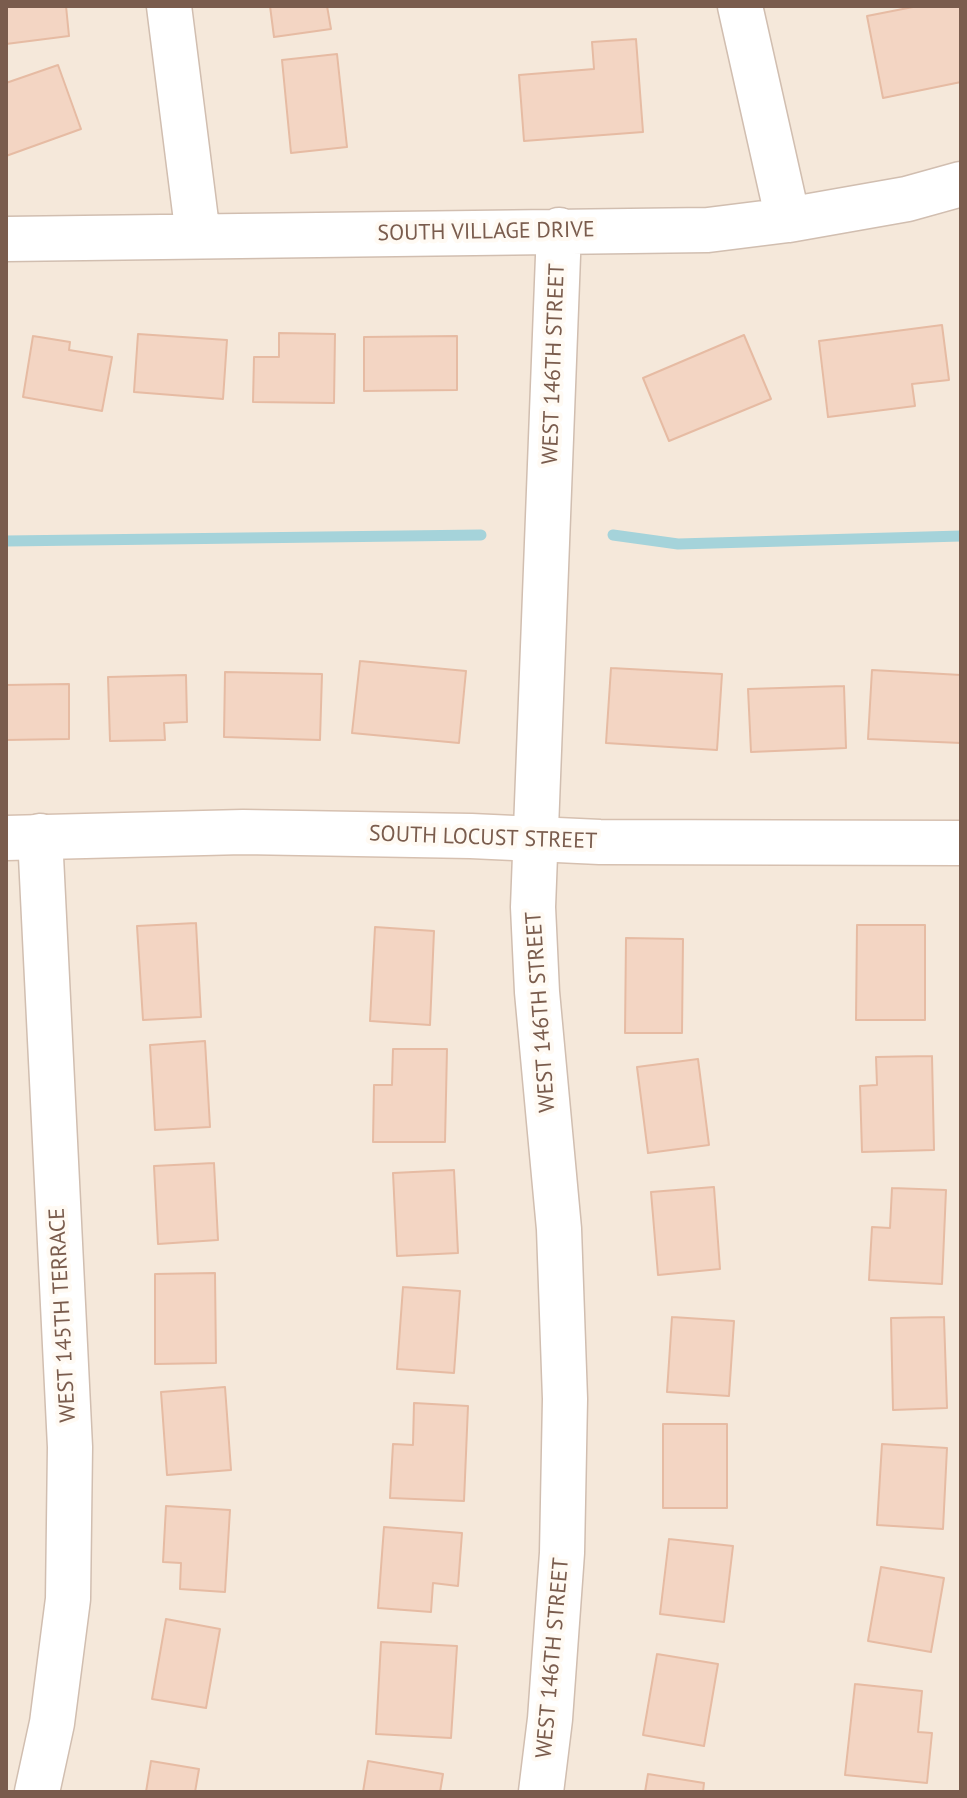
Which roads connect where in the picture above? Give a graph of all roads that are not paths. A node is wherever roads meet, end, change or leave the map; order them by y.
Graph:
1 (169, 6) edge
2 (740, 6) edge
3 (961, 184) edge
4 (788, 220) junction
5 (559, 230) junction
6 (198, 236) junction
7 (6, 239) edge
8 (23, 837) edge
9 (535, 839) junction
10 (961, 843) edge
11 (37, 1792) edge
12 (541, 1792) edge

1 - 6 street
2 - 4 street
3 - 4 street, SOUTH VILLAGE DRIVE
4 - 5 street, SOUTH VILLAGE DRIVE
5 - 6 street, SOUTH VILLAGE DRIVE
5 - 9 street, WEST 146TH STREET
6 - 7 street, SOUTH VILLAGE DRIVE
8 - 9 street, SOUTH LOCUST STREET
8 - 11 street, WEST 145TH TERRACE
9 - 10 street, SOUTH LOCUST STREET
9 - 12 street, WEST 146TH STREET

